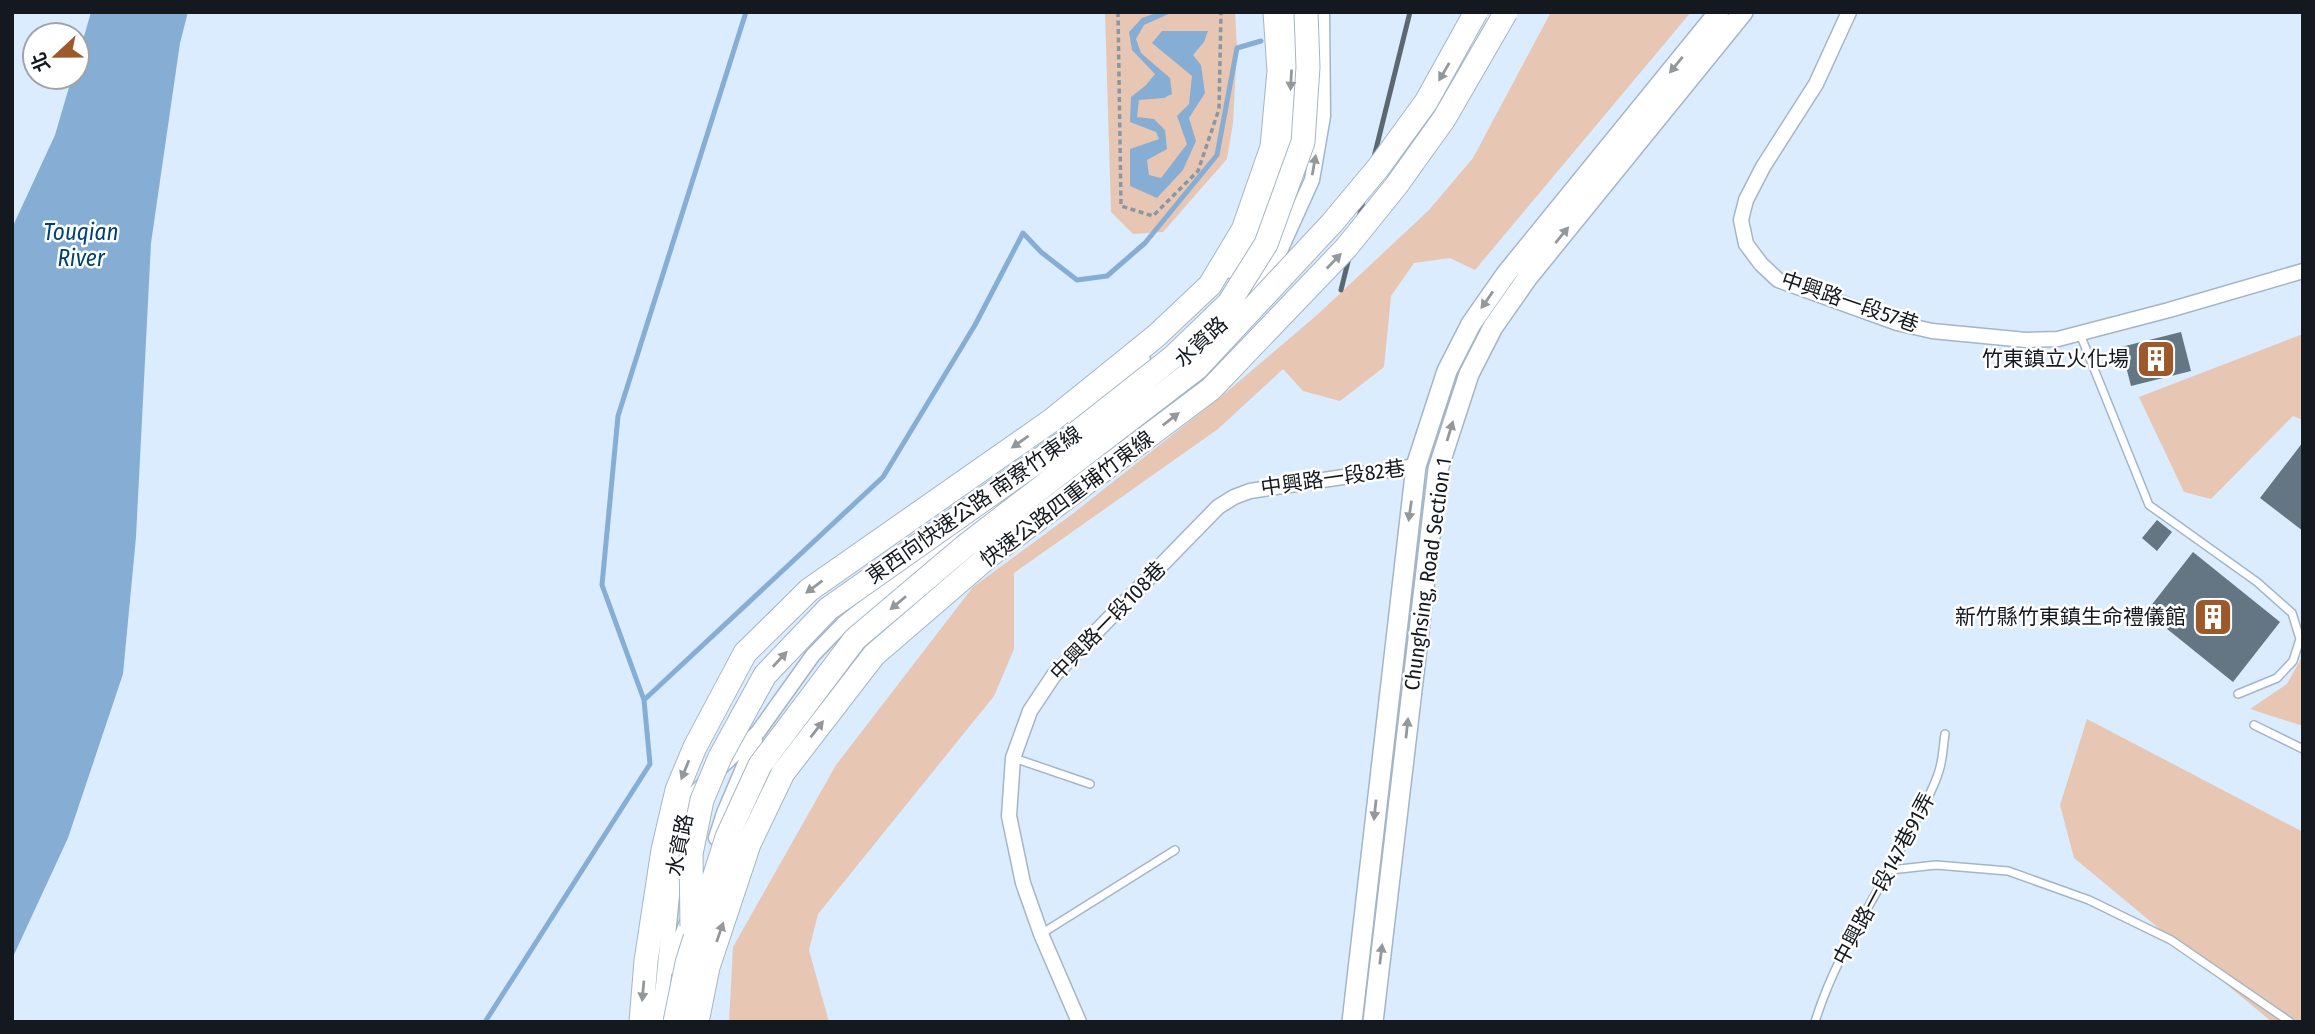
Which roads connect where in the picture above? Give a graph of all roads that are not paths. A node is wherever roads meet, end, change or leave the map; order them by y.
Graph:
1 (1275, 12) edge
2 (1288, 12) edge
3 (1306, 12) edge
4 (1322, 12) edge
5 (1476, 12) edge
6 (1506, 12) edge
7 (1719, 12) edge
8 (1744, 12) edge
9 (1849, 12) edge
10 (2303, 271) edge
11 (2080, 333) junction
12 (1416, 466) junction
13 (1250, 491) joint
14 (911, 569) junction
15 (2238, 694) dead end
16 (2254, 726) dead end
17 (758, 732) junction
18 (1945, 734) dead end
19 (2303, 749) edge
20 (1013, 758) junction
21 (1090, 784) dead end
22 (1175, 850) dead end
23 (1890, 870) junction
24 (1041, 934) junction
25 (663, 986) junction
26 (1374, 1020) edge
27 (640, 1022) edge
28 (656, 1022) edge
29 (675, 1022) edge
30 (697, 1022) edge
31 (710, 1022) edge
32 (1079, 1022) edge
33 (1352, 1022) edge
34 (1815, 1022) edge
35 (2290, 1022) edge

1 -> 27 highway, 東西向快速公路 南寮竹東線
2 -> 14 street, 水資路
31 -> 3 highway, 東西向快速公路 南寮竹東線, bridge
14 -> 4 street, 水資路
5 -> 29 highway, 快速公路四重埔竹東線, bridge
30 -> 6 highway, 快速公路四重埔竹東線, bridge
7 -> 12 main road, Chunghsing, Road Section 1
26 -> 8 main road, Chunghsing, Road Section 1
9 - 11 street, 中興路一段57巷
10 - 11 street, 中興路一段57巷
11 - 15 lane
12 - 13 street, 中興路一段82巷
12 -> 33 main road, Chunghsing, Road Section 1
13 - 20 street, 中興路一段108巷
14 - 17 street, 水資路
16 - 19 lane
17 - 25 street, 水資路
17 - 25 street, 水資路
18 - 23 lane, 中興路一段147巷91弄
20 - 21 lane
20 - 24 street, 中興路一段108巷
22 - 24 lane
23 - 34 lane, 中興路一段147巷91弄
23 - 35 lane
24 - 32 street, 中興路一段108巷
25 - 28 street, 水資路

